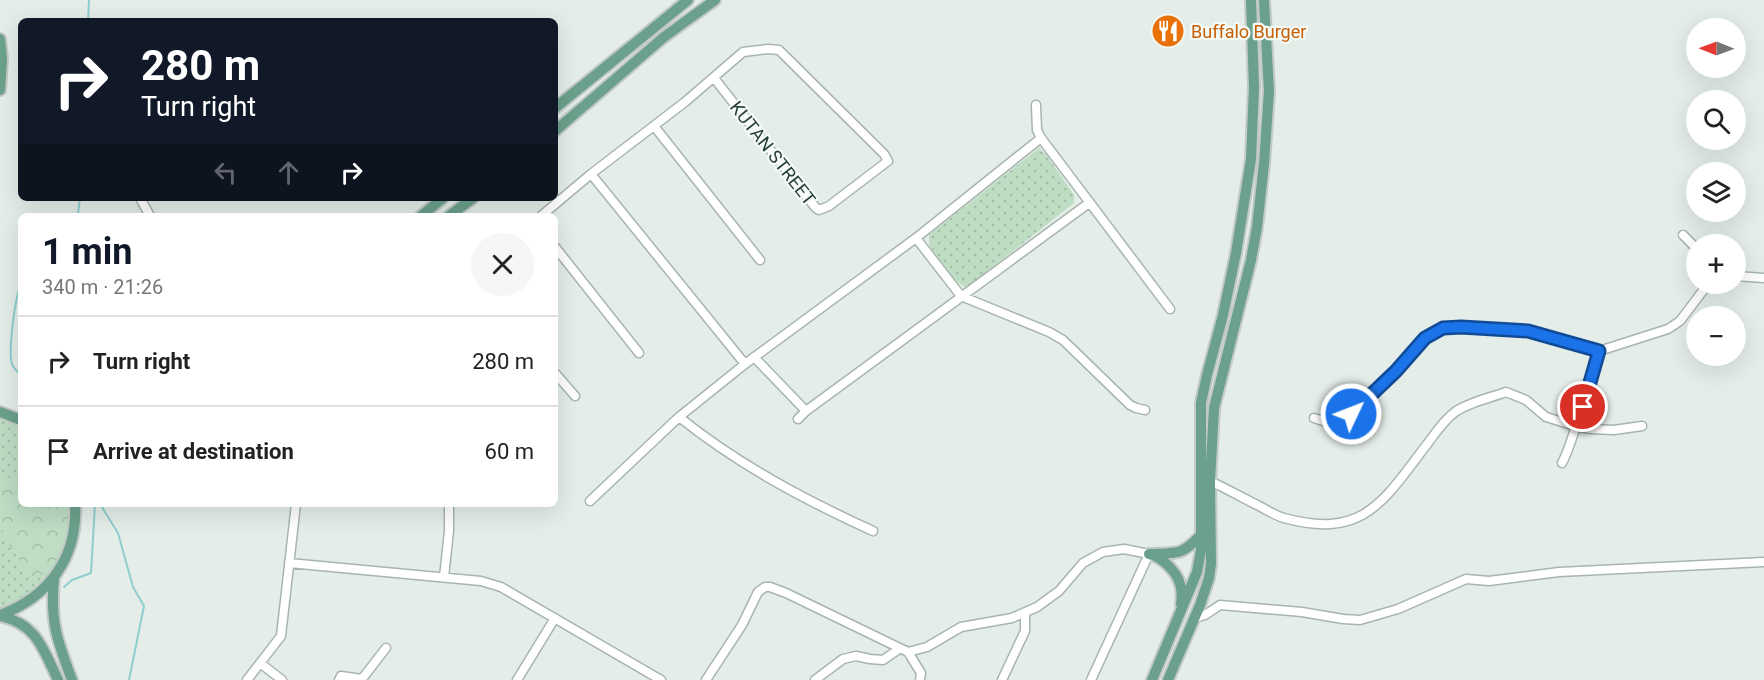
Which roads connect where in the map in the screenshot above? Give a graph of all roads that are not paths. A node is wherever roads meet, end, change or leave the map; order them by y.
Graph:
1 (688, 0) edge
2 (715, 0) edge
3 (1251, 0) edge
4 (1264, 0) edge
5 (0, 39) edge
6 (714, 78) junction
7 (0, 90) edge
8 (1036, 105) dead end
9 (558, 106) edge
10 (654, 126) junction
11 (558, 128) edge
12 (1041, 138) junction
13 (591, 174) junction
14 (439, 201) edge
15 (469, 201) edge
16 (1089, 203) junction
17 (425, 213) edge
18 (453, 213) edge
19 (545, 213) edge
20 (1683, 235) dead end
21 (916, 238) junction
22 (1686, 238) edge
23 (558, 252) edge
24 (760, 260) dead end
25 (1746, 277) edge
26 (1764, 279) edge
27 (1700, 294) edge
28 (961, 296) junction
29 (1170, 309) dead end
30 (1599, 351) junction
31 (639, 353) dead end
32 (754, 357) junction
33 (745, 364) junction
34 (558, 376) edge
35 (575, 396) dead end
36 (0, 402) edge
37 (1145, 410) dead end
38 (806, 411) junction
39 (3, 413) edge
40 (679, 417) junction
41 (1314, 418) dead end
42 (18, 419) edge
43 (798, 419) dead end
44 (1575, 426) junction
45 (1642, 426) dead end
46 (1562, 464) dead end
47 (1210, 481) junction
48 (590, 501) dead end
49 (75, 507) edge
50 (296, 507) edge
51 (449, 507) edge
52 (873, 531) dead end
53 (1201, 535) junction
54 (1149, 554) junction
55 (1764, 562) edge
56 (290, 563) junction
57 (444, 577) junction
58 (54, 578) junction
59 (1181, 610) junction
60 (1025, 613) junction
61 (0, 616) edge
62 (555, 618) junction
63 (1195, 618) junction
64 (386, 648) dead end
65 (904, 650) junction
66 (260, 663) junction
67 (58, 680) edge
68 (72, 680) edge
69 (247, 680) edge
70 (282, 680) edge
71 (339, 680) edge
72 (517, 680) edge
73 (661, 680) edge
74 (706, 680) edge
75 (815, 680) edge
76 (920, 680) edge
77 (1002, 680) edge
78 (1091, 680) edge
79 (1152, 680) edge
80 (1167, 680) edge

1 - 9 main road
2 - 11 main road
3 - 53 main road
4 - 47 main road
5 - 7 main road
6 - 6 street, KUTAN STREET
6 - 10 street
8 - 12 street
10 - 13 street
10 - 24 street
12 - 16 street
12 - 21 street
13 - 19 street
13 - 33 street
14 - 17 main road
15 - 18 main road
16 - 28 street
16 - 29 street
20 - 22 street
21 - 28 street
21 - 32 street
23 - 31 street
25 - 26 street
27 - 30 street
28 - 37 street
28 - 38 street
30 - 41 street
30 - 44 street
32 - 33 street
32 - 38 street
33 - 40 street
34 - 35 street
36 - 39 main road
38 - 43 street
39 - 42 main road
40 - 48 street
40 - 52 street
44 - 45 street
44 - 46 street
44 - 47 street
47 - 63 main road
49 - 58 main road
50 - 56 street
51 - 57 street
53 - 54 main road
53 - 59 main road
54 - 59 main road
54 - 60 street
54 - 78 street
55 - 63 street
56 - 57 street
56 - 66 street
57 - 62 street
58 - 61 main road
58 - 68 main road
59 - 79 main road
60 - 65 street
60 - 77 street
61 - 67 main road
62 - 72 street
62 - 73 street
63 - 80 main road
64 - 71 street
65 - 74 street
65 - 75 street
65 - 76 street
66 - 69 street
66 - 70 street

